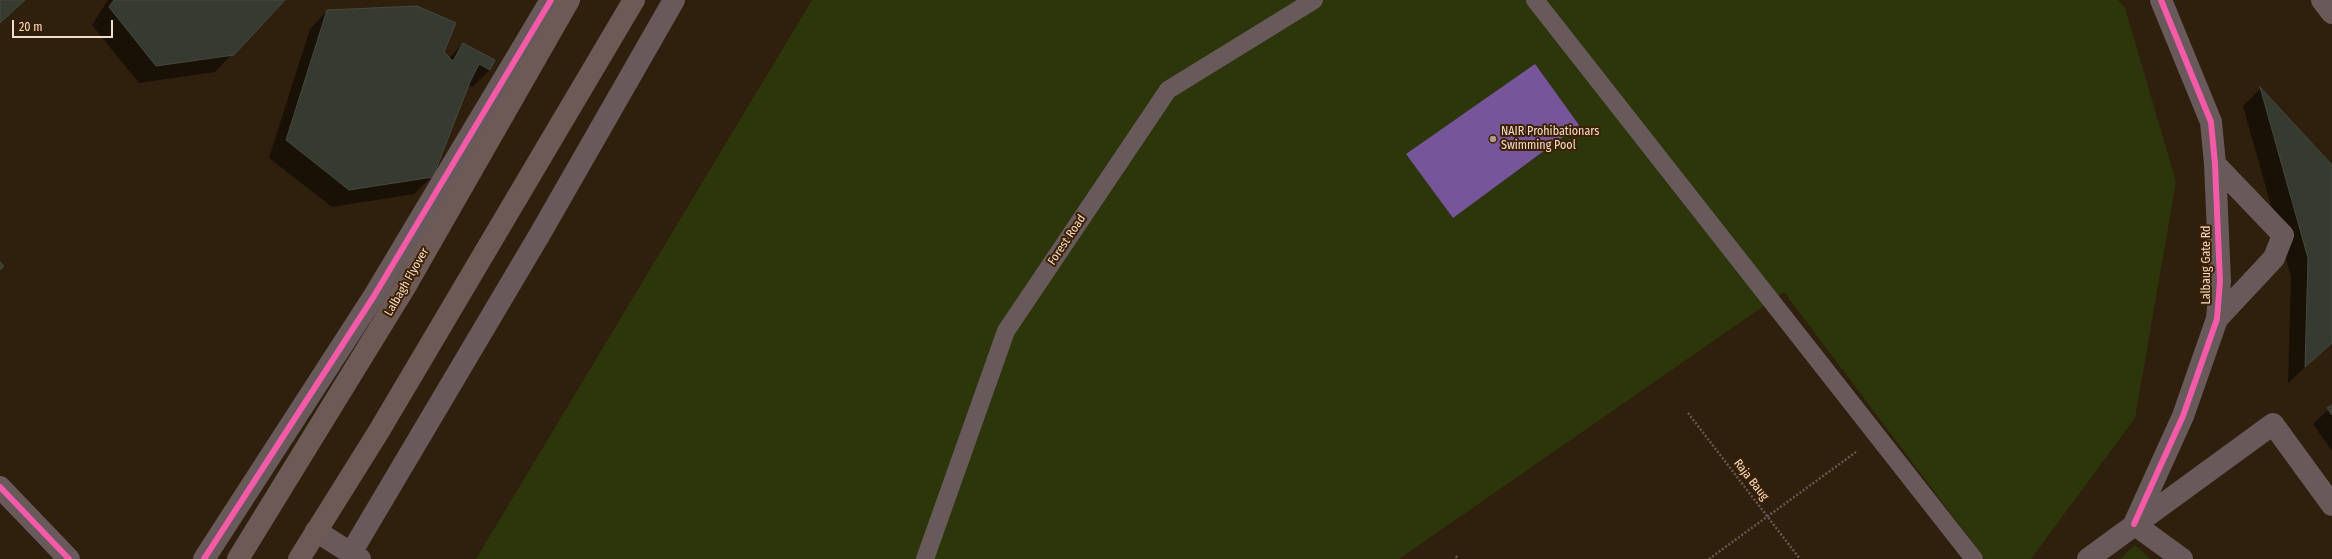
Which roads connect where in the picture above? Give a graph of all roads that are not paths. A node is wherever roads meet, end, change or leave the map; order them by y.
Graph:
1 (551, 0) edge
2 (569, 0) edge
3 (634, 0) edge
4 (674, 0) edge
5 (1314, 0) edge
6 (1536, 0) edge
7 (2161, 0) edge
8 (2322, 0) edge
9 (2332, 14) edge
10 (2215, 164) junction
11 (2217, 319) junction
12 (0, 487) edge
13 (2332, 506) edge
14 (2134, 524) junction
15 (316, 531) junction
16 (355, 556) edge
17 (70, 559) edge
18 (204, 559) edge
19 (238, 559) edge
20 (300, 559) edge
21 (925, 559) edge
22 (1974, 559) edge
23 (2088, 559) edge
24 (2182, 559) edge

1 - 18 street
2 - 19 highway, Lalbagh Flyover
3 - 15 highway
4 - 16 street
5 - 21 lane, Forest Road
6 - 22 lane
7 - 10 street, Lalbaug Gate Rd
8 - 9 street
10 - 11 street, Lalbaug Gate Rd
10 - 11 street
11 - 14 street, Lalbaug Gate Rd
12 - 17 street
13 - 14 street
14 - 23 street
14 - 24 street
15 - 16 street
15 - 20 highway

